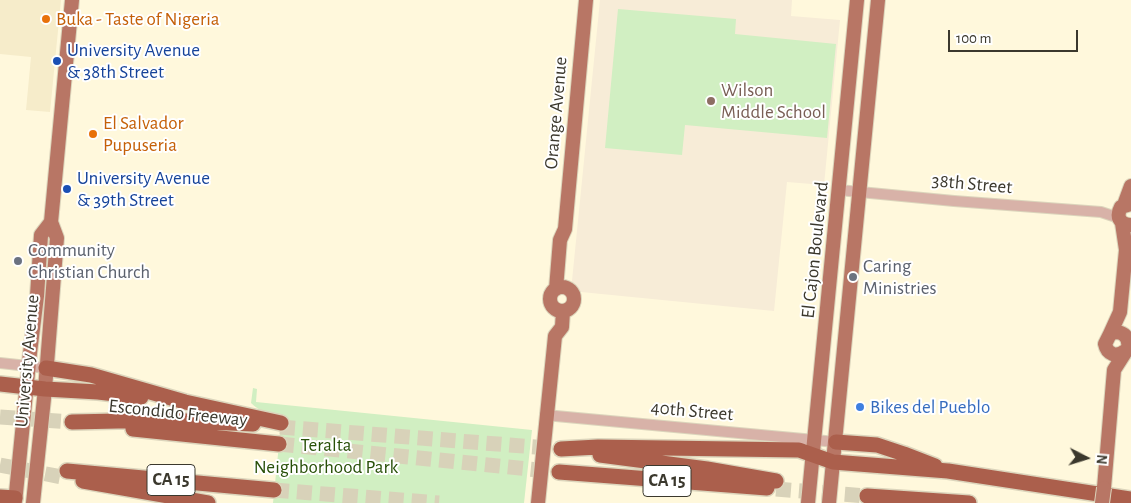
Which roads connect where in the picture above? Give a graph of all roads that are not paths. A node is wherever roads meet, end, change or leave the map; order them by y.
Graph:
1 (72, 0) edge
2 (586, 0) edge
3 (858, 0) edge
4 (878, 0) edge
5 (1131, 186) edge
6 (839, 190) junction
7 (860, 192) junction
8 (1125, 214) edge
9 (51, 222) junction
10 (1129, 243) edge
11 (561, 288) junction
12 (558, 309) junction
13 (1120, 312) junction
14 (1110, 334) junction
15 (1126, 336) junction
16 (1108, 351) junction
17 (1125, 351) junction
18 (0, 362) edge
19 (28, 366) junction
20 (46, 368) junction
21 (1114, 370) junction
22 (0, 384) edge
23 (26, 387) junction
24 (45, 389) junction
25 (185, 402) junction
26 (546, 415) junction
27 (815, 440) junction
28 (836, 442) junction
29 (279, 444) tunnel mouth
30 (814, 456) junction
31 (833, 462) junction
32 (559, 472) tunnel mouth
33 (948, 472) junction
34 (274, 490) tunnel mouth
35 (866, 496) tunnel mouth
36 (0, 497) edge
37 (1131, 499) edge
38 (18, 501) edge
39 (34, 503) edge
40 (208, 503) edge
41 (538, 503) edge
42 (808, 503) edge
43 (830, 503) edge
44 (969, 503) edge
45 (1102, 503) edge

1 - 9 main road, University Avenue
2 - 11 main road, Orange Avenue
3 - 6 main road, El Cajon Boulevard
4 - 7 main road, El Cajon Boulevard
5 - 8 main road
6 - 7 street, 38th Street
6 - 27 main road, El Cajon Boulevard
7 - 8 street, 38th Street
7 - 28 main road, El Cajon Boulevard
8 - 10 main road
9 - 19 main road, University Avenue
9 - 20 main road, University Avenue
10 - 13 main road
11 - 12 main road
11 - 12 main road
12 - 26 main road
13 - 14 main road
13 - 15 main road
14 - 15 main road
14 - 16 main road
15 - 17 main road
16 - 17 main road
16 - 21 main road
17 - 21 main road
18 - 19 street
19 - 20 street
19 - 23 main road, University Avenue
20 - 24 main road, University Avenue
20 - 25 highway
21 - 45 main road, bridge
22 - 23 highway
23 - 24 highway
23 - 38 main road, University Avenue
24 - 25 highway
24 - 39 main road, University Avenue
25 - 29 highway, Escondido Freeway
26 - 27 street, 40th Street
26 - 41 main road
27 - 28 street, 40th Street
27 - 30 main road, El Cajon Boulevard
28 - 31 main road, El Cajon Boulevard
28 - 33 highway
30 - 31 highway
30 - 32 highway, CA 15
30 - 42 main road, El Cajon Boulevard
31 - 33 highway
31 - 43 main road, El Cajon Boulevard
33 - 37 highway
34 - 40 highway, CA 15
35 - 44 highway
36 - 38 highway

